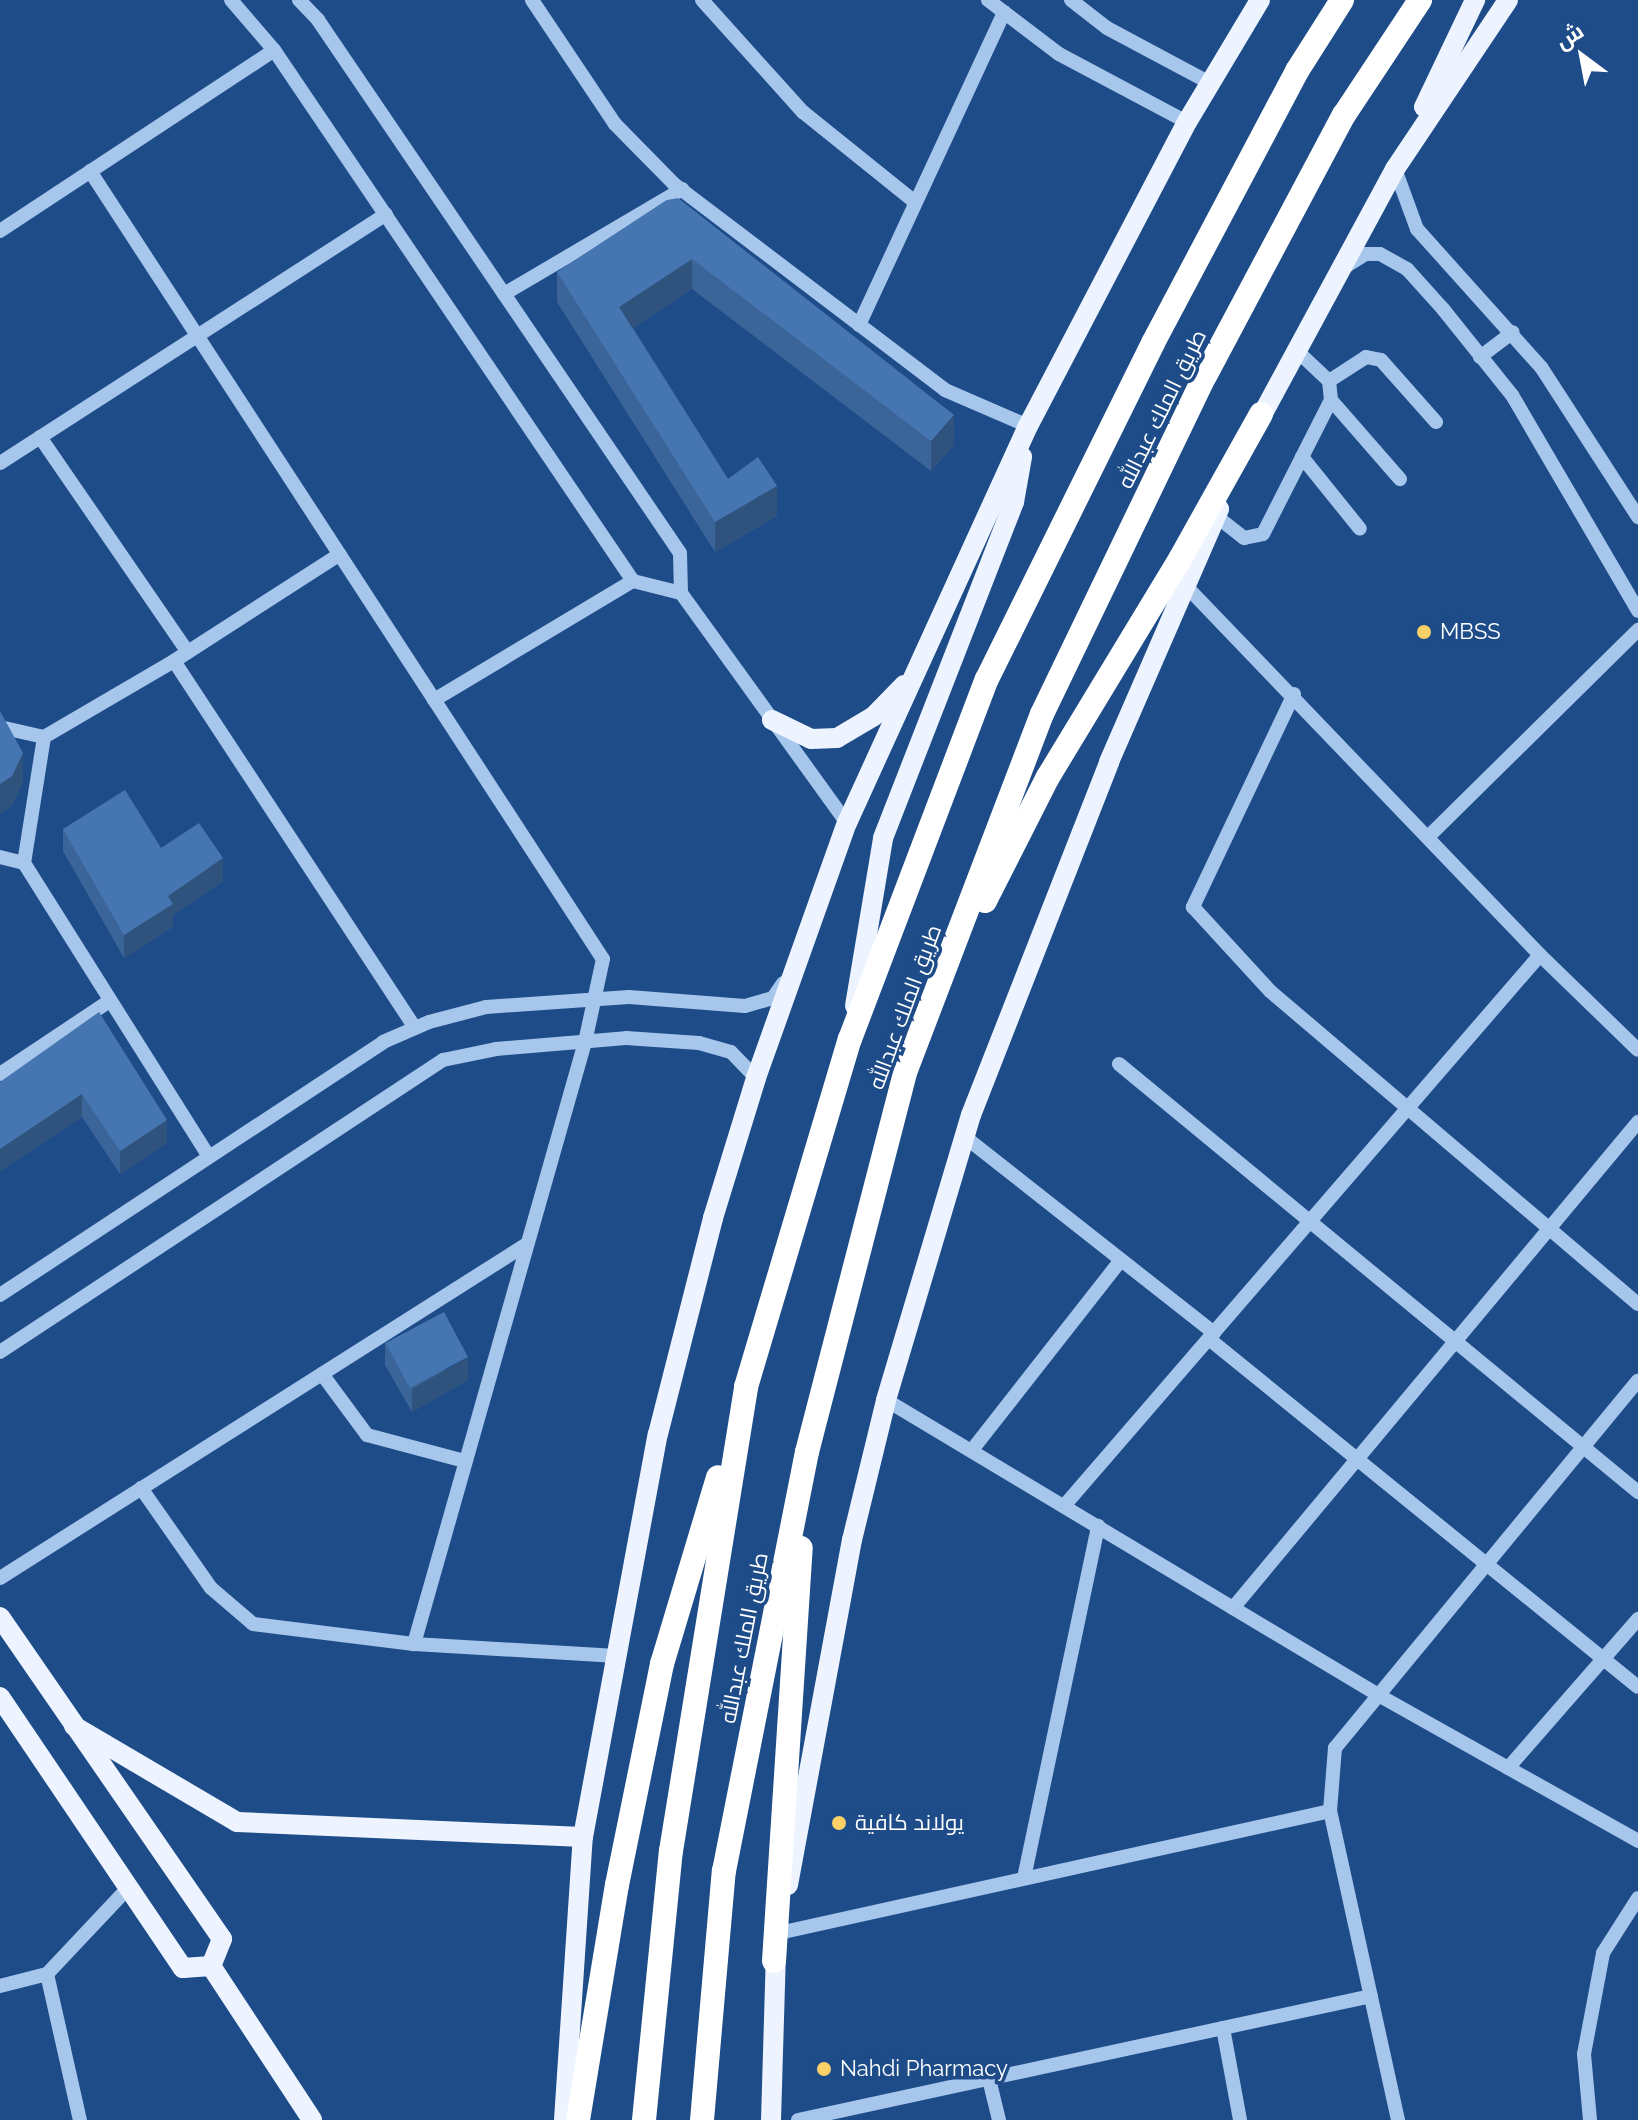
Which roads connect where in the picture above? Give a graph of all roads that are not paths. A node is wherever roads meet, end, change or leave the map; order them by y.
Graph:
1 (231, 0) edge
2 (299, 0) edge
3 (532, 0) edge
4 (702, 0) edge
5 (988, 0) edge
6 (1071, 0) edge
7 (1260, 0) edge
8 (1342, 0) edge
9 (1420, 0) edge
10 (1475, 0) edge
11 (1508, 0) edge
12 (1004, 12) junction
13 (274, 50) junction
14 (1210, 83) junction
15 (1187, 122) junction
16 (1395, 169) junction
17 (90, 171) junction
18 (682, 189) junction
19 (915, 202) junction
20 (386, 214) junction
21 (0, 231) edge
22 (1336, 273) junction
23 (504, 294) junction
24 (859, 325) junction
25 (1513, 332) junction
26 (197, 336) junction
27 (1295, 349) junction
28 (1480, 357) junction
29 (1329, 381) junction
30 (1331, 400) junction
31 (1261, 414) junction
32 (1436, 422) dead end
33 (1028, 426) junction
34 (40, 437) junction
35 (1302, 457) junction
36 (0, 463) edge
37 (1400, 479) dead end
38 (1216, 516) junction
39 (1638, 517) edge
40 (1360, 529) dead end
41 (340, 554) junction
42 (633, 581) junction
43 (1185, 585) junction
44 (681, 593) junction
45 (1638, 611) edge
46 (1638, 630) edge
47 (188, 652) junction
48 (174, 661) junction
49 (915, 673) junction
50 (1294, 694) junction
51 (434, 700) junction
52 (772, 720) junction
53 (0, 727) edge
54 (44, 737) junction
55 (847, 823) junction
56 (1428, 837) junction
57 (0, 857) edge
58 (24, 863) junction
59 (1540, 955) junction
60 (796, 964) junction
61 (596, 999) junction
62 (108, 1002) junction
63 (415, 1028) junction
64 (850, 1039) junction
65 (585, 1042) junction
66 (1638, 1050) edge
67 (1119, 1064) dead end
68 (906, 1070) junction
69 (0, 1074) edge
70 (756, 1078) junction
71 (1408, 1109) junction
72 (1638, 1122) edge
73 (965, 1137) junction
74 (209, 1157) junction
75 (1310, 1222) junction
76 (1549, 1229) junction
77 (527, 1244) junction
78 (1121, 1260) junction
79 (0, 1295) edge
80 (1638, 1304) edge
81 (1211, 1336) junction
82 (1455, 1341) junction
83 (0, 1352) edge
84 (322, 1374) junction
85 (1638, 1381) edge
86 (746, 1387) junction
87 (886, 1400) junction
88 (1584, 1447) junction
89 (972, 1450) junction
90 (807, 1452) junction
91 (1357, 1459) junction
92 (465, 1461) junction
93 (141, 1488) junction
94 (1638, 1492) edge
95 (1064, 1506) junction
96 (1098, 1526) junction
97 (1487, 1565) junction
98 (0, 1578) edge
99 (1233, 1608) junction
100 (0, 1617) edge
101 (1638, 1619) edge
102 (414, 1644) junction
103 (617, 1656) junction
104 (1603, 1659) junction
105 (1638, 1687) edge
106 (1380, 1696) junction
107 (0, 1697) edge
108 (74, 1726) junction
109 (1508, 1768) junction
110 (1330, 1811) junction
111 (583, 1837) junction
112 (1638, 1841) edge
113 (1024, 1878) junction
114 (129, 1887) junction
115 (1638, 1898) edge
116 (779, 1933) junction
117 (774, 1961) junction
118 (211, 1966) junction
119 (47, 1974) junction
120 (0, 1986) edge
121 (1371, 1996) junction
122 (1223, 2028) junction
123 (989, 2079) junction
124 (808, 2119) edge
125 (80, 2120) edge
126 (312, 2120) edge
127 (564, 2120) edge
128 (578, 2120) edge
129 (644, 2120) edge
130 (702, 2120) edge
131 (771, 2120) edge
132 (999, 2120) edge
133 (1240, 2120) edge
134 (1398, 2120) edge
135 (1590, 2120) edge

1 - 13 street
2 - 23 street
3 - 18 street
4 - 19 street
5 - 12 street
6 - 14 street
7 - 14 main road
8 - 64 highway, طريق الملك عبدالله
9 - 68 highway, طريق الملك عبدالله
10 - 16 main road
11 - 16 main road
12 - 15 street
12 - 19 street
13 - 17 street
13 - 20 street
14 - 15 main road
15 - 33 main road
16 - 22 main road
16 - 25 street
17 - 21 street
17 - 26 street
18 - 23 street
18 - 24 street
19 - 24 street
20 - 26 street
20 - 42 street
22 - 27 main road
22 - 28 street
23 - 44 street
24 - 33 street
25 - 28 street
25 - 39 street
26 - 34 street
26 - 41 street
27 - 29 street
27 - 31 main road
28 - 45 street
29 - 30 street
29 - 32 street
30 - 35 street
30 - 37 street
31 - 38 main road
31 - 68 highway
33 - 49 main road
33 - 64 main road
34 - 36 street
34 - 47 street
35 - 38 street
35 - 40 street
38 - 43 main road
41 - 47 street
41 - 51 street
42 - 44 street
42 - 51 street
43 - 50 street
43 - 73 main road
44 - 52 street
46 - 56 street
47 - 48 street
48 - 54 street
48 - 63 street
49 - 52 main road
49 - 55 main road
50 - 56 street
50 - 71 street
51 - 61 street
52 - 55 street
53 - 54 street
54 - 58 street
55 - 60 main road
56 - 59 street
57 - 58 street
58 - 62 street
59 - 66 street
59 - 71 street
60 - 61 street
60 - 70 main road
61 - 63 street
61 - 65 street
62 - 69 street
62 - 74 street
63 - 74 street
64 - 86 highway, طريق الملك عبدالله
65 - 70 street
65 - 77 street
65 - 83 street
67 - 75 street
68 - 90 highway, طريق الملك عبدالله
70 - 103 main road
71 - 75 street
71 - 76 street
72 - 76 street
73 - 78 street
73 - 87 main road
74 - 79 street
75 - 81 street
75 - 82 street
76 - 80 street
76 - 82 street
77 - 84 street
77 - 92 street
78 - 81 street
78 - 89 street
81 - 91 street
81 - 95 street
82 - 88 street
82 - 91 street
84 - 92 street
84 - 93 street
85 - 88 street
86 - 128 highway
86 - 129 highway, طريق الملك عبدالله
87 - 89 street
87 - 116 main road
88 - 94 street
88 - 97 street
89 - 95 street
90 - 117 highway
90 - 130 highway, طريق الملك عبدالله
91 - 97 street
91 - 99 street
92 - 102 street
93 - 98 street
93 - 102 street
95 - 96 street
96 - 99 street
96 - 113 street
97 - 104 street
97 - 106 street
99 - 106 street
100 - 108 main road
101 - 104 street
102 - 103 street
103 - 111 main road
104 - 105 street
104 - 109 street
106 - 109 street
106 - 110 street
107 - 114 main road
108 - 111 main road
108 - 118 main road
109 - 112 street
110 - 113 street
110 - 121 street
111 - 127 main road
113 - 116 street
114 - 118 main road
114 - 119 street
115 - 135 street
116 - 117 main road
117 - 131 main road
118 - 126 main road
119 - 120 street
119 - 125 street
121 - 122 street
121 - 134 street
122 - 123 street
122 - 133 street
123 - 124 street
123 - 132 street

